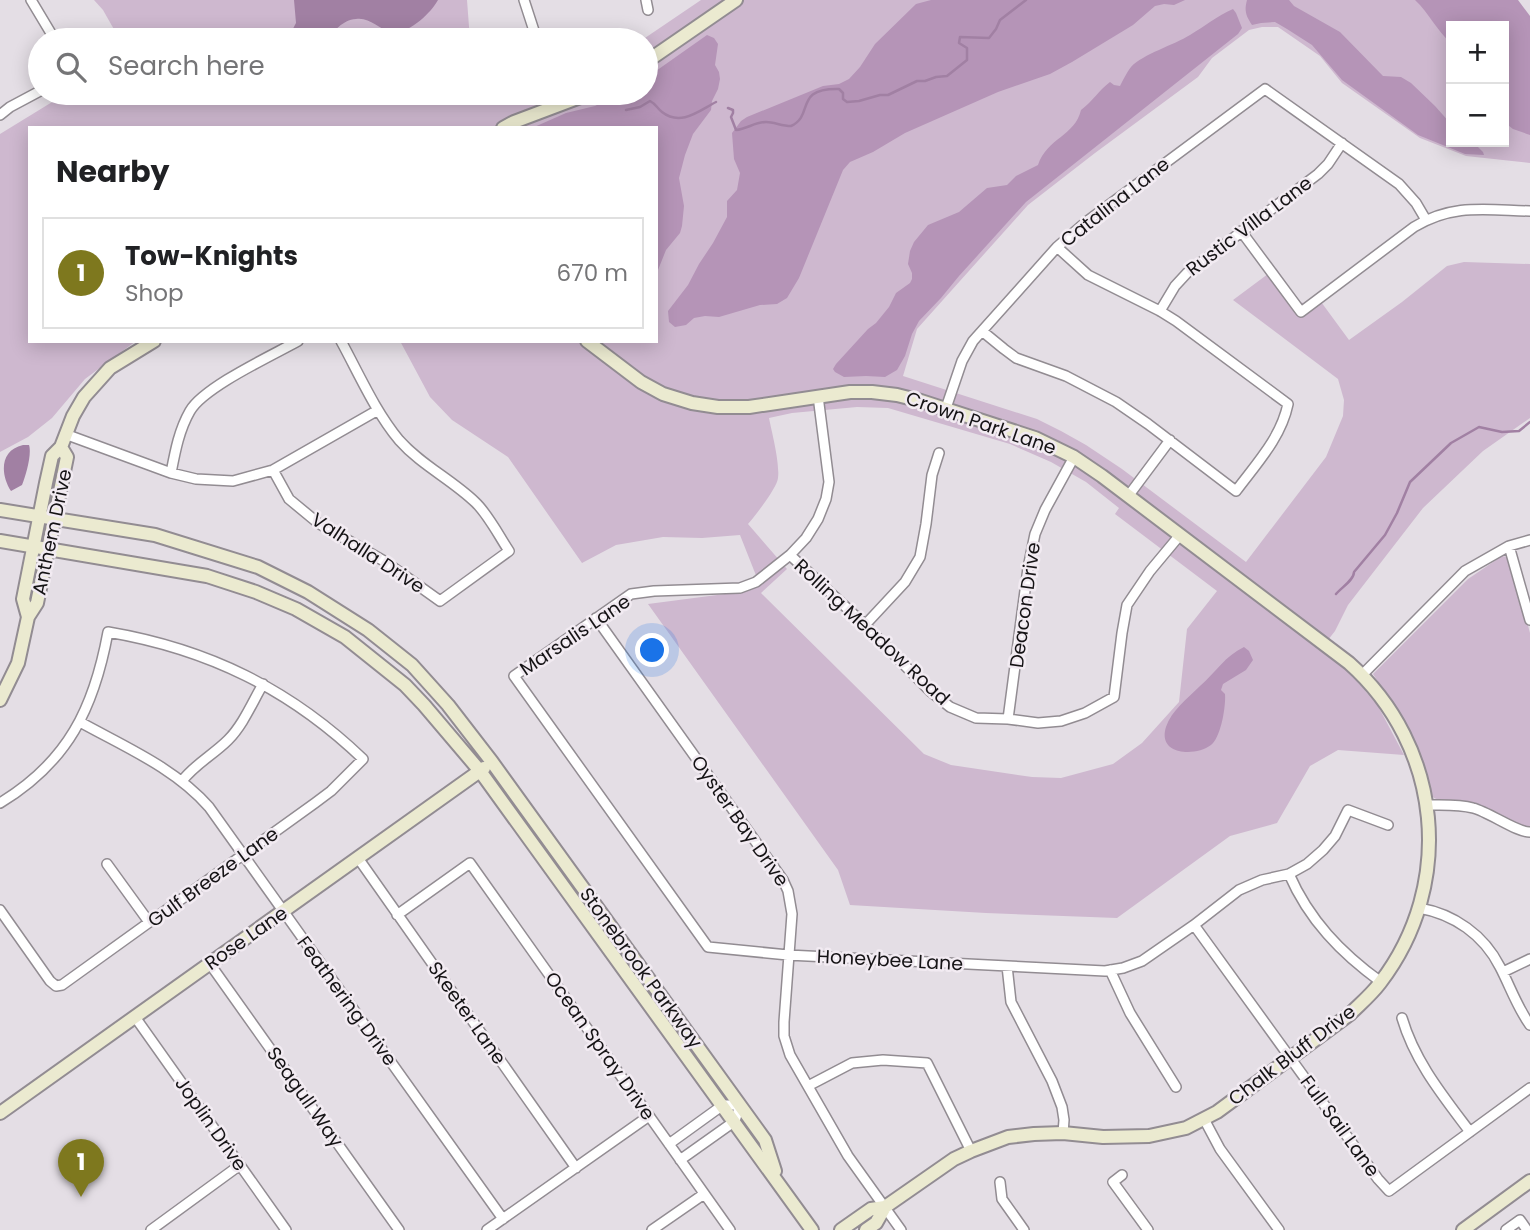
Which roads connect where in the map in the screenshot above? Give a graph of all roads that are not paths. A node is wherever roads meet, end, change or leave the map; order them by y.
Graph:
1 (31, 0) edge
2 (524, 0) edge
3 (736, 0) edge
4 (48, 28) edge
5 (533, 28) edge
6 (658, 54) edge
7 (28, 97) edge
8 (547, 105) edge
9 (0, 115) edge
10 (507, 126) edge
11 (1342, 144) junction
12 (1530, 211) edge
13 (1426, 220) junction
14 (1241, 231) junction
15 (1057, 247) junction
16 (1160, 311) junction
17 (982, 331) junction
18 (151, 343) edge
19 (294, 343) edge
20 (342, 343) edge
21 (590, 343) edge
22 (818, 396) junction
23 (946, 408) junction
24 (378, 410) junction
25 (65, 434) junction
26 (1170, 440) junction
27 (61, 447) junction
28 (939, 453) dead end
29 (1074, 457) junction
30 (273, 470) junction
31 (171, 473) junction
32 (1129, 495) junction
33 (0, 510) edge
34 (40, 516) junction
35 (54, 519) junction
36 (1180, 535) junction
37 (1530, 540) edge
38 (0, 541) edge
39 (1509, 546) junction
40 (34, 547) junction
41 (48, 549) junction
42 (790, 555) junction
43 (28, 617) junction
44 (596, 618) junction
45 (1530, 620) edge
46 (865, 625) junction
47 (1362, 675) junction
48 (514, 676) joint
49 (263, 684) junction
50 (0, 700) edge
51 (1008, 719) junction
52 (80, 722) junction
53 (492, 762) junction
54 (480, 771) junction
55 (182, 781) junction
56 (0, 803) edge
57 (1427, 805) junction
58 (1388, 825) dead end
59 (1529, 832) edge
60 (244, 855) junction
61 (358, 858) junction
62 (107, 864) dead end
63 (1289, 874) junction
64 (1419, 908) junction
65 (0, 910) edge
66 (283, 912) junction
67 (397, 915) junction
68 (149, 922) junction
69 (1194, 925) junction
70 (788, 955) junction
71 (1530, 959) edge
72 (210, 964) junction
73 (1007, 966) junction
74 (1110, 970) junction
75 (1503, 972) junction
76 (1381, 982) junction
77 (135, 1017) junction
78 (1402, 1018) dead end
79 (1530, 1025) edge
80 (1291, 1058) junction
81 (808, 1086) junction
82 (1176, 1087) dead end
83 (1530, 1088) edge
84 (723, 1105) junction
85 (740, 1105) junction
86 (0, 1114) edge
87 (649, 1116) junction
88 (1204, 1119) junction
89 (734, 1121) junction
90 (1470, 1132) junction
91 (1063, 1133) junction
92 (669, 1144) junction
93 (971, 1151) junction
94 (680, 1160) junction
95 (240, 1165) junction
96 (576, 1168) junction
97 (1122, 1175) dead end
98 (778, 1181) junction
99 (1530, 1181) edge
100 (1000, 1182) dead end
101 (704, 1194) junction
102 (885, 1207) junction
103 (503, 1219) junction
104 (162, 1227) edge
105 (151, 1230) edge
106 (286, 1230) edge
107 (399, 1230) edge
108 (487, 1230) edge
109 (652, 1230) edge
110 (730, 1230) edge
111 (812, 1230) edge
112 (841, 1230) edge
113 (866, 1230) edge
114 (901, 1230) edge
115 (1024, 1230) edge
116 (1148, 1230) edge
117 (1279, 1230) edge
118 (1463, 1230) edge
119 (1506, 1230) edge
120 (1527, 1230) edge

1 - 4 street
2 - 5 street
3 - 6 street
7 - 9 street
8 - 10 street
11 - 13 street
11 - 14 street, Rustic Villa Lane
11 - 15 street, Catalina Lane
12 - 13 street
13 - 14 street
14 - 16 street, Rustic Villa Lane
15 - 16 street
15 - 17 street, Catalina Lane
16 - 26 street
17 - 23 street, Catalina Lane
17 - 26 street
18 - 25 street, Anthem Drive
19 - 31 street
20 - 24 street
21 - 22 street, Crown Park Lane
22 - 23 street, Crown Park Lane
22 - 42 street, Marsalis Lane
23 - 29 street, Crown Park Lane
24 - 30 street
24 - 30 street, Valhalla Drive
25 - 27 street, Anthem Drive
25 - 31 street
26 - 32 street
27 - 34 street, Anthem Drive
27 - 35 street, Anthem Drive
28 - 46 street
29 - 32 street, Crown Park Lane
29 - 51 street, Deacon Drive
30 - 31 street
32 - 36 street, Crown Park Lane
33 - 34 street, Stonebrook Parkway
34 - 35 street, Stonebrook Parkway
34 - 40 street, Anthem Drive
35 - 41 street, Anthem Drive
35 - 53 street, Stonebrook Parkway
36 - 47 street, Crown Park Lane
36 - 51 street, Rolling Meadow Road
37 - 39 street
38 - 40 street, Stonebrook Parkway
39 - 45 street
39 - 47 street
40 - 41 street, Stonebrook Parkway
40 - 43 street, Anthem Drive
41 - 43 street, Anthem Drive
41 - 54 street, Stonebrook Parkway
42 - 44 street, Marsalis Lane
42 - 46 street, Rolling Meadow Road
43 - 50 street, Anthem Drive
44 - 48 street, Marsalis Lane
44 - 70 street, Oyster Bay Drive
46 - 51 street, Rolling Meadow Road
47 - 57 street, Chalk Bluff Drive
48 - 70 street, Honeybee Lane
49 - 52 street
49 - 55 street
49 - 60 street, Gulf Breeze Lane
52 - 55 street, Feathering Drive
52 - 56 street
53 - 54 street, Rose Lane
53 - 85 street, Stonebrook Parkway
54 - 61 street, Rose Lane
54 - 84 street, Stonebrook Parkway
55 - 60 street, Feathering Drive
57 - 59 street
57 - 64 street, Chalk Bluff Drive
58 - 63 street, Honeybee Lane
60 - 66 street, Feathering Drive
60 - 68 street, Gulf Breeze Lane
61 - 66 street, Rose Lane
61 - 67 street, Skeeter Lane
62 - 68 street
63 - 69 street, Honeybee Lane
63 - 76 street
64 - 75 street
64 - 76 street, Chalk Bluff Drive
65 - 68 street, Gulf Breeze Lane
66 - 72 street, Rose Lane
66 - 103 street, Feathering Drive
67 - 87 street, Ocean Spray Drive
67 - 96 street, Skeeter Lane
69 - 74 street, Honeybee Lane
69 - 80 street, Full Sail Lane
70 - 73 street, Honeybee Lane
70 - 81 street, Oyster Bay Drive
71 - 75 street
72 - 77 street, Rose Lane
72 - 107 street, Seagull Way
73 - 74 street, Honeybee Lane
73 - 91 street
74 - 82 street
75 - 79 street
76 - 80 street, Chalk Bluff Drive
77 - 86 street, Rose Lane
77 - 95 street, Joplin Drive
78 - 90 street
80 - 88 street, Chalk Bluff Drive
80 - 90 street, Full Sail Lane
81 - 93 street
81 - 102 street, Oyster Bay Drive
83 - 90 street
84 - 85 street
84 - 89 street, Stonebrook Parkway
84 - 92 street
85 - 89 street
85 - 98 street, Stonebrook Parkway
87 - 92 street, Ocean Spray Drive
87 - 96 street
88 - 91 street, Chalk Bluff Drive
88 - 117 street
89 - 94 street
89 - 98 street, Stonebrook Parkway
91 - 93 street, Chalk Bluff Drive
92 - 94 street, Ocean Spray Drive
93 - 102 street, Chalk Bluff Drive
94 - 101 street, Ocean Spray Drive
95 - 104 street
95 - 106 street, Joplin Drive
96 - 103 street
97 - 116 street
98 - 111 street, Stonebrook Parkway
99 - 118 street
100 - 115 street
101 - 109 street
101 - 110 street, Ocean Spray Drive
102 - 112 street, Chalk Bluff Drive
102 - 113 street, Chalk Bluff Drive
102 - 114 street, Oyster Bay Drive
103 - 108 street
104 - 105 street
119 - 120 street

